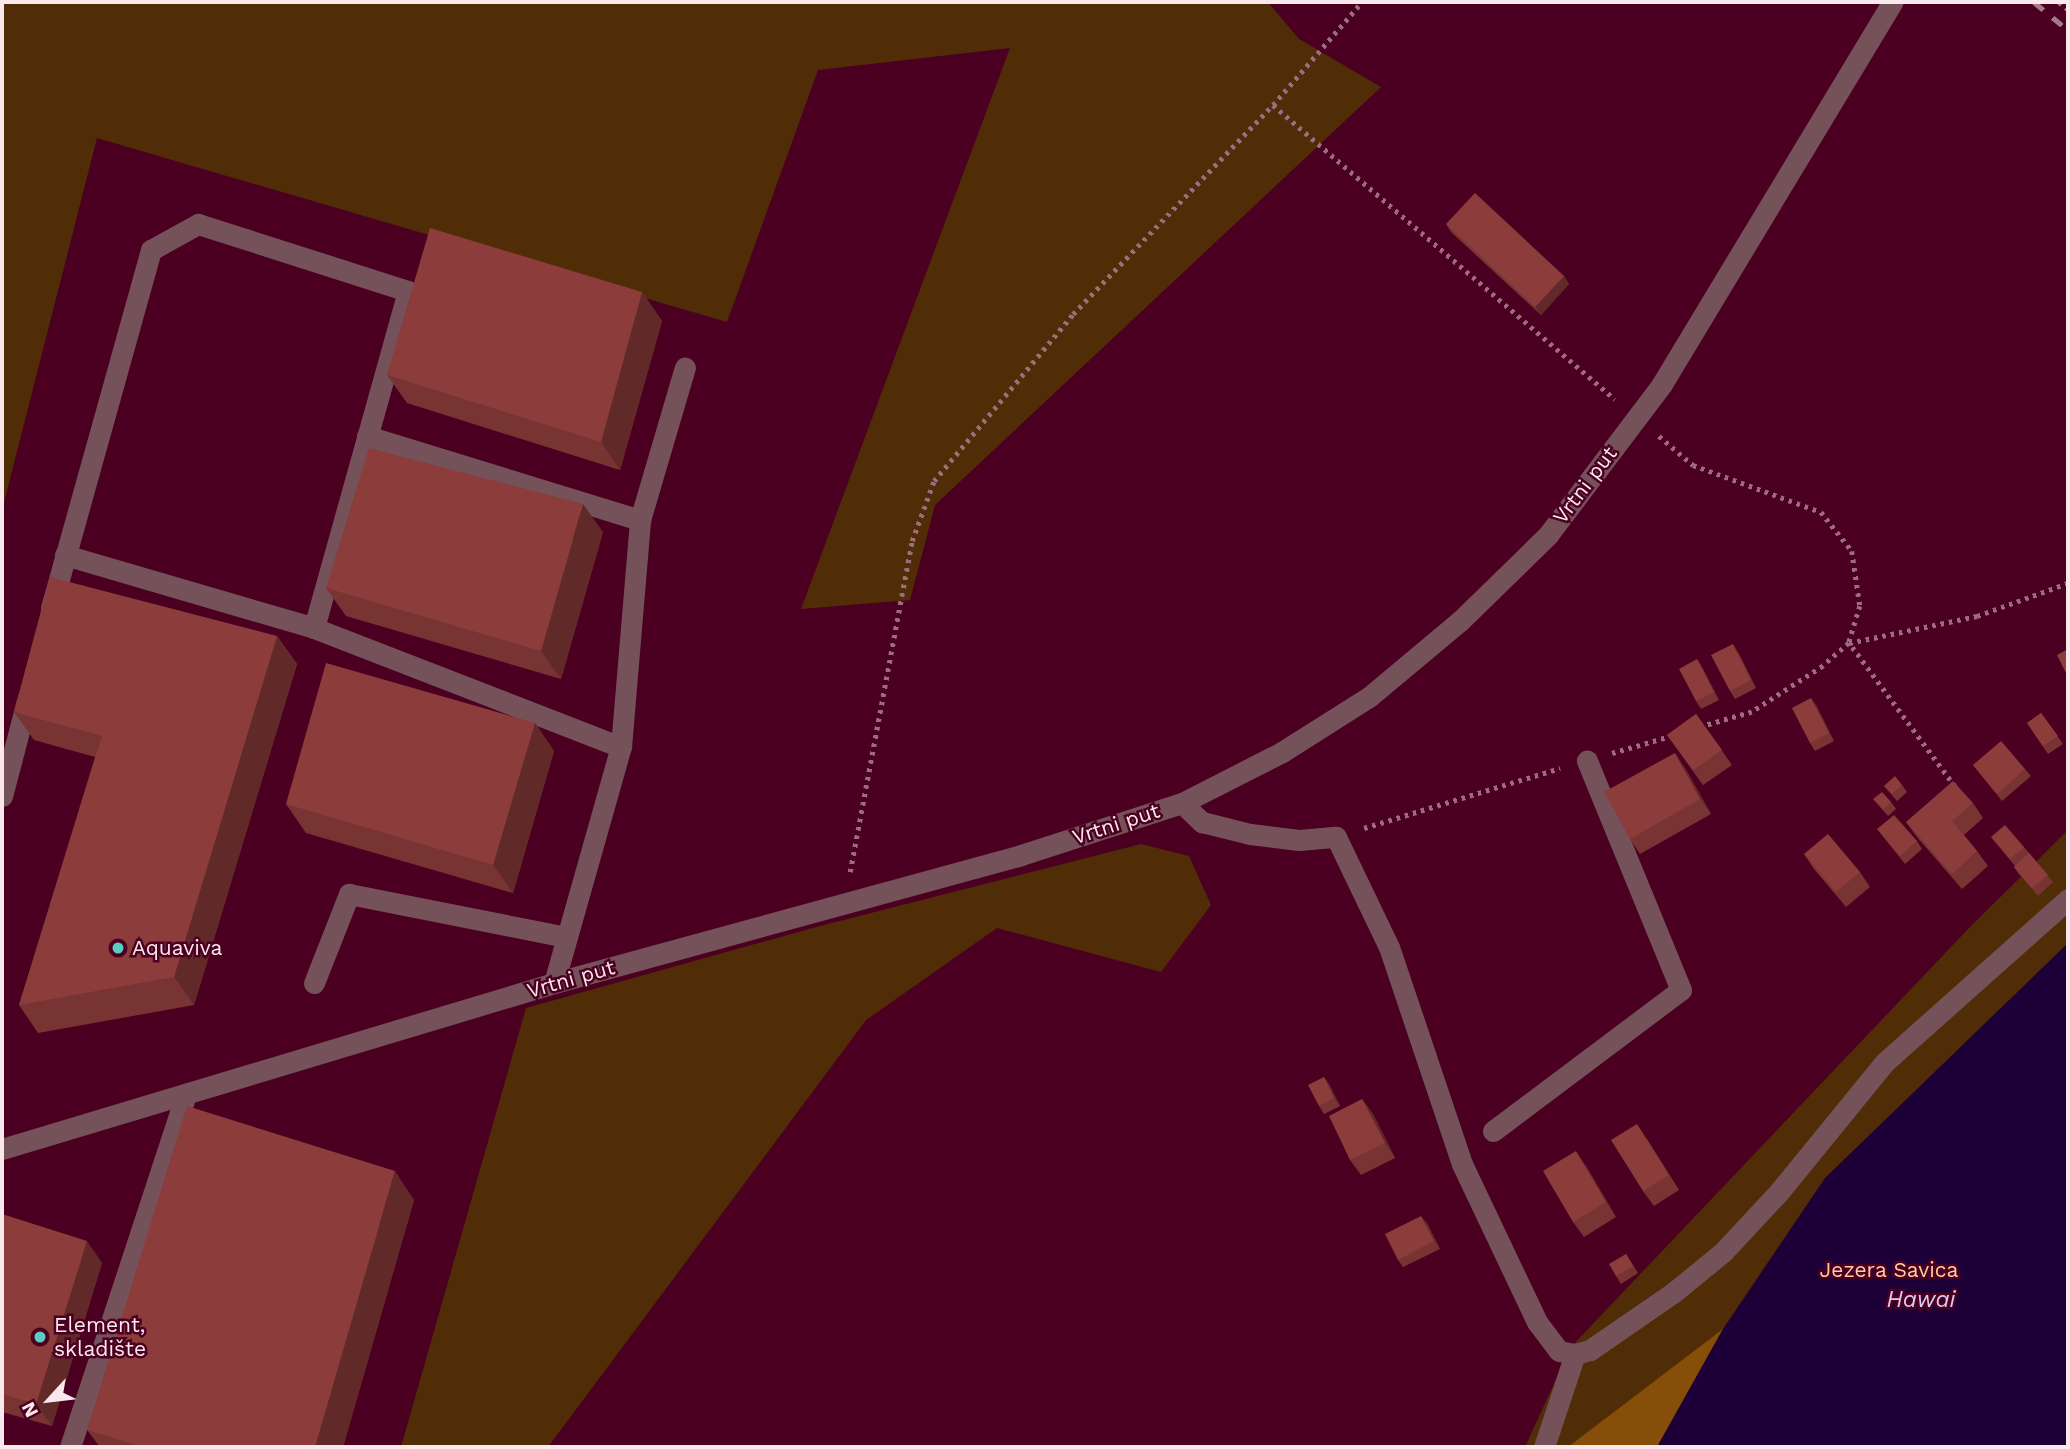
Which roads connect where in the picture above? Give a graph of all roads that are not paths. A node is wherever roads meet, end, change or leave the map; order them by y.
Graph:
1 (1892, 2) edge
2 (685, 367) dead end
3 (367, 436) junction
4 (640, 520) junction
5 (65, 555) junction
6 (314, 628) junction
7 (44, 635) edge
8 (33, 676) edge
9 (621, 747) junction
10 (1587, 761) dead end
11 (2, 796) edge
12 (1182, 803) junction
13 (2068, 899) edge
14 (566, 937) junction
15 (314, 983) dead end
16 (554, 983) junction
17 (186, 1094) junction
18 (1493, 1131) dead end
19 (2, 1149) edge
20 (1575, 1354) junction
21 (70, 1447) edge
22 (1544, 1447) edge

1 - 12 street, Vrtni put
2 - 4 street
3 - 4 street
3 - 5 street
3 - 6 street
4 - 9 street
5 - 6 street
5 - 7 street
6 - 9 street
8 - 11 street
9 - 14 street
10 - 18 street
12 - 16 street, Vrtni put
12 - 20 street
13 - 20 street
14 - 15 street
14 - 16 street
16 - 17 street, Vrtni put
17 - 19 street, Vrtni put
17 - 21 street
20 - 22 street

